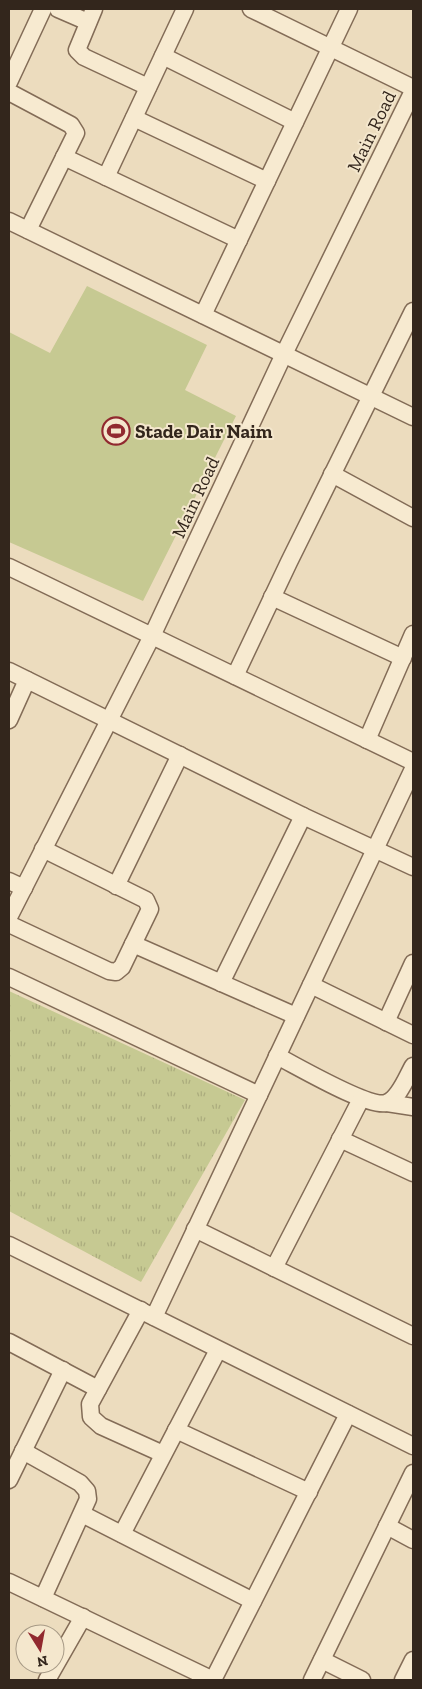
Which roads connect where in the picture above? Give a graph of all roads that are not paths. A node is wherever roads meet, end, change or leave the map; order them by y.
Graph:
1 (43, 9) edge
2 (58, 9) edge
3 (185, 9) edge
4 (251, 9) edge
5 (349, 9) edge
6 (91, 15) edge
7 (330, 48) junction
8 (162, 56) junction
9 (13, 60) edge
10 (9, 82) edge
11 (148, 87) junction
12 (413, 89) edge
13 (9, 92) edge
14 (134, 118) junction
15 (295, 122) junction
16 (64, 157) junction
17 (106, 177) junction
18 (267, 181) junction
19 (10, 225) edge
20 (28, 230) junction
21 (239, 240) junction
22 (203, 315) junction
23 (412, 318) edge
24 (284, 354) junction
25 (372, 396) junction
26 (413, 417) edge
27 (332, 474) junction
28 (413, 518) edge
29 (9, 567) edge
30 (272, 597) junction
31 (413, 634) edge
32 (152, 636) junction
33 (403, 658) junction
34 (9, 671) edge
35 (234, 676) junction
36 (28, 680) junction
37 (9, 720) edge
38 (110, 720) junction
39 (367, 740) junction
40 (180, 755) junction
41 (413, 762) edge
42 (413, 769) edge
43 (303, 816) junction
44 (376, 848) junction
45 (43, 849) junction
46 (413, 867) edge
47 (9, 881) edge
48 (116, 886) junction
49 (24, 888) junction
50 (9, 917) edge
51 (9, 924) edge
52 (133, 944) junction
53 (413, 963) edge
54 (9, 977) edge
55 (221, 983) junction
56 (311, 985) junction
57 (296, 1016) junction
58 (386, 1022) junction
59 (413, 1035) edge
60 (277, 1056) junction
61 (413, 1066) edge
62 (259, 1095) junction
63 (361, 1099) junction
64 (387, 1103) junction
65 (413, 1107) edge
66 (340, 1139) junction
67 (413, 1173) edge
68 (196, 1229) junction
69 (9, 1245) edge
70 (274, 1268) junction
71 (147, 1314) junction
72 (413, 1336) edge
73 (9, 1342) edge
74 (218, 1350) junction
75 (63, 1370) junction
76 (98, 1389) junction
77 (348, 1414) junction
78 (176, 1430) junction
79 (413, 1446) edge
80 (23, 1451) junction
81 (164, 1454) junction
82 (413, 1472) edge
83 (9, 1480) edge
84 (309, 1492) junction
85 (82, 1514) junction
86 (387, 1526) junction
87 (122, 1534) junction
88 (413, 1540) edge
89 (9, 1582) edge
90 (43, 1598) junction
91 (253, 1601) junction
92 (83, 1617) junction
93 (322, 1660) junction
94 (413, 1660) edge
95 (47, 1680) edge
96 (213, 1680) edge
97 (312, 1680) edge
98 (362, 1680) edge
99 (403, 1680) edge

1 - 9 street
2 - 6 street
3 - 8 street
4 - 7 street
5 - 7 street
6 - 11 street
7 - 12 street
7 - 15 street
8 - 11 street
8 - 15 street
9 - 10 street
11 - 14 street
12 - 24 street, Main Road
13 - 16 street
14 - 17 street
14 - 18 street
15 - 18 street
16 - 17 street
16 - 20 street
17 - 21 street
18 - 21 street
19 - 20 street
20 - 22 street
21 - 22 street
22 - 24 street
23 - 25 street
24 - 25 street
24 - 32 street, Main Road
25 - 26 street
25 - 27 street
27 - 28 street
27 - 30 street
29 - 32 street
30 - 33 street
30 - 35 street
31 - 33 street
32 - 35 street
32 - 38 street, Main Road
33 - 39 street
34 - 36 street
35 - 39 street
36 - 37 street
36 - 38 street
38 - 40 street
38 - 45 street, Main Road
39 - 41 street
40 - 43 street
40 - 48 street
42 - 44 street
43 - 44 street
43 - 55 street
44 - 46 street
44 - 56 street
45 - 48 street
45 - 49 street, Main Road
47 - 49 street
48 - 52 street
49 - 50 street, Main Road
51 - 52 street
52 - 55 street
53 - 58 street
54 - 62 street
55 - 57 street
56 - 57 street
56 - 58 street
57 - 60 street
58 - 59 street
60 - 62 street
60 - 63 street
61 - 64 street
62 - 68 street
63 - 64 street
63 - 66 street
64 - 65 street
66 - 67 street
66 - 70 street
68 - 70 street
68 - 71 street
69 - 71 street
70 - 72 street
71 - 74 street
71 - 76 street
73 - 75 street
74 - 77 street
74 - 78 street
75 - 76 street
75 - 80 street
76 - 81 street
77 - 79 street
77 - 84 street
78 - 81 street
78 - 84 street
80 - 83 street
80 - 85 street
81 - 87 street
82 - 86 street
84 - 91 street
85 - 87 street
85 - 90 street
86 - 88 street
86 - 93 street
87 - 91 street
89 - 90 street
90 - 92 street
91 - 96 street
92 - 95 street
92 - 96 street
93 - 97 street
93 - 98 street
94 - 99 street

